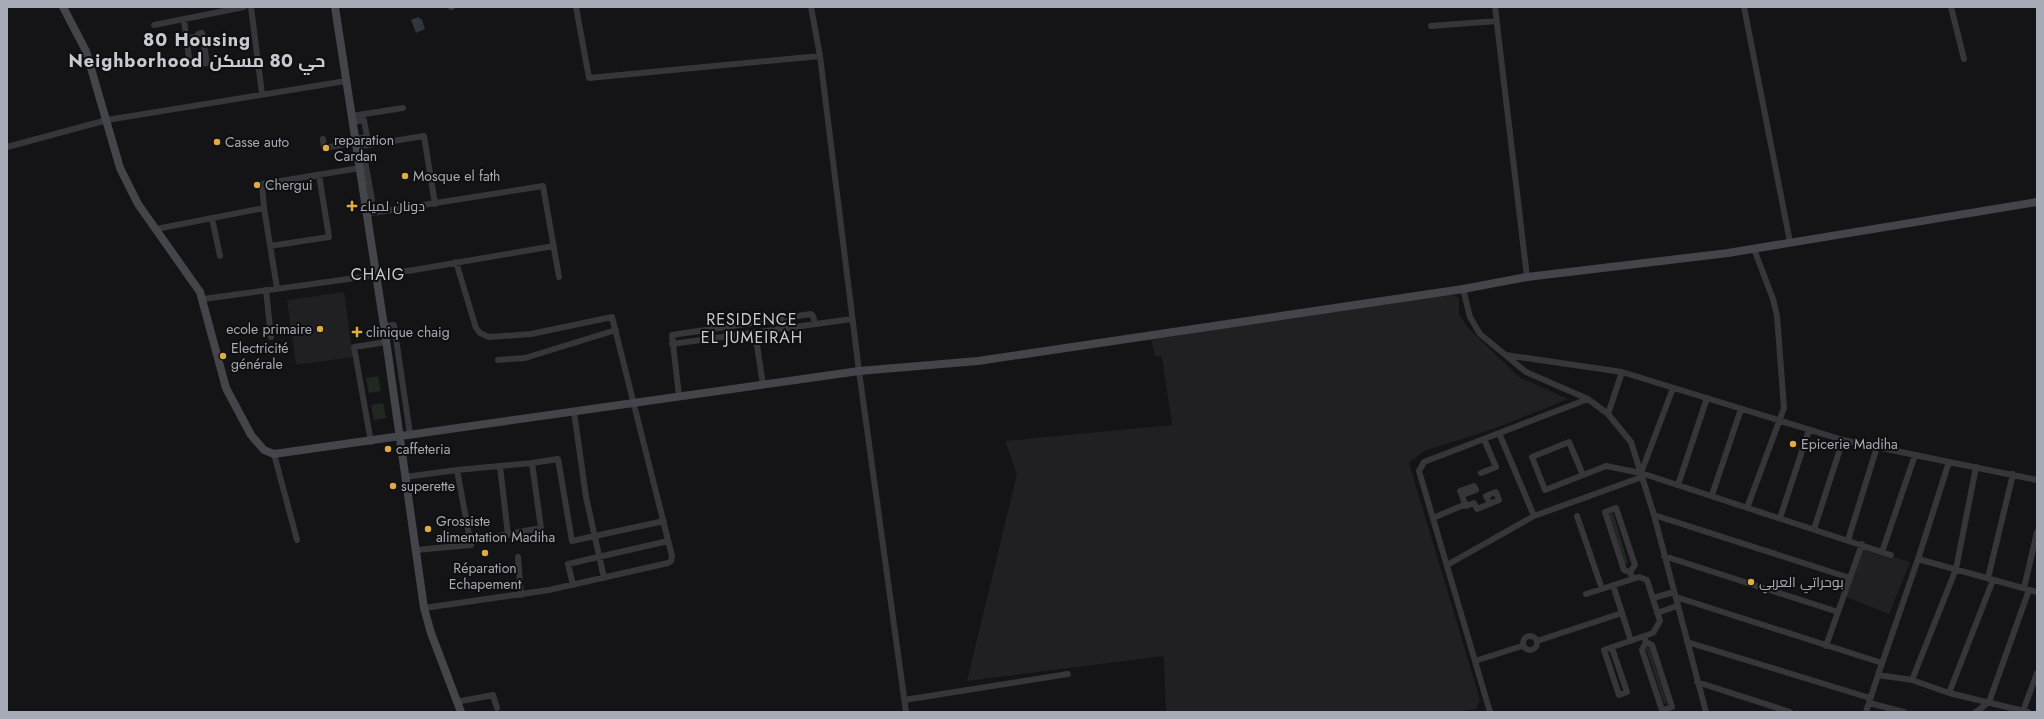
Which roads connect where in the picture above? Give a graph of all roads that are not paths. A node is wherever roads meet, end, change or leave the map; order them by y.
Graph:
1 (63, 7) edge
2 (244, 7) edge
3 (250, 7) edge
4 (335, 7) edge
5 (576, 7) edge
6 (811, 7) edge
7 (1495, 7) edge
8 (1744, 7) edge
9 (1951, 7) edge
10 (184, 20) junction
11 (1497, 21) junction
12 (154, 25) dead end
13 (1431, 26) dead end
14 (186, 38) junction
15 (820, 56) junction
16 (1964, 59) dead end
17 (346, 81) junction
18 (262, 94) junction
19 (402, 108) dead end
20 (352, 119) junction
21 (107, 120) junction
22 (323, 139) dead end
23 (356, 143) junction
24 (7, 146) edge
25 (358, 156) junction
26 (360, 168) junction
27 (319, 175) junction
28 (365, 201) junction
29 (2037, 202) edge
30 (435, 204) junction
31 (264, 208) junction
32 (366, 214) junction
33 (212, 218) junction
34 (156, 229) junction
35 (1790, 242) junction
36 (270, 246) junction
37 (554, 246) junction
38 (1754, 249) junction
39 (220, 256) dead end
40 (456, 262) junction
41 (377, 276) junction
42 (559, 277) dead end
43 (1527, 277) junction
44 (277, 288) junction
45 (1463, 289) junction
46 (266, 290) junction
47 (203, 299) junction
48 (852, 319) junction
49 (815, 324) junction
50 (384, 326) junction
51 (616, 330) junction
52 (754, 332) junction
53 (271, 337) dead end
54 (386, 342) junction
55 (672, 344) junction
56 (1506, 355) junction
57 (498, 360) dead end
58 (859, 371) junction
59 (1622, 372) junction
60 (763, 385) junction
61 (1673, 388) junction
62 (679, 396) junction
63 (1707, 398) junction
64 (1588, 399) junction
65 (634, 404) junction
66 (1741, 408) junction
67 (574, 412) junction
68 (1608, 414) junction
69 (1779, 420) junction
70 (1809, 430) junction
71 (1498, 433) junction
72 (410, 434) junction
73 (399, 436) junction
74 (1484, 439) junction
75 (1843, 440) junction
76 (370, 442) junction
77 (1877, 447) junction
78 (274, 454) junction
79 (1915, 455) junction
80 (1949, 462) junction
81 (532, 463) junction
82 (500, 466) junction
83 (1976, 467) junction
84 (457, 470) junction
85 (1481, 473) dead end
86 (2013, 474) junction
87 (1583, 475) junction
88 (1642, 475) junction
89 (405, 477) junction
90 (2037, 480) edge
91 (1678, 484) junction
92 (1462, 495) dead end
93 (1712, 496) junction
94 (1466, 504) junction
95 (1490, 504) dead end
96 (1747, 508) junction
97 (1654, 514) junction
98 (1534, 516) junction
99 (1577, 516) dead end
100 (1433, 518) junction
101 (1780, 518) junction
102 (664, 521) junction
103 (1814, 529) junction
104 (2037, 532) edge
105 (508, 535) junction
106 (594, 537) junction
107 (297, 540) dead end
108 (1848, 540) junction
109 (470, 541) junction
110 (668, 541) junction
111 (1862, 544) junction
112 (416, 550) junction
113 (1882, 552) junction
114 (1891, 555) dead end
115 (1664, 556) junction
116 (518, 557) dead end
117 (599, 558) junction
118 (1918, 559) junction
119 (1446, 565) junction
120 (1956, 569) junction
121 (1630, 572) junction
122 (604, 578) junction
123 (1850, 578) junction
124 (1633, 579) junction
125 (1990, 579) junction
126 (573, 585) junction
127 (1613, 585) junction
128 (1602, 589) junction
129 (2027, 589) junction
130 (2037, 592) edge
131 (1586, 594) dead end
132 (522, 595) junction
133 (1675, 595) junction
134 (1653, 598) junction
135 (1677, 606) junction
136 (424, 608) junction
137 (1838, 612) junction
138 (1622, 613) junction
139 (1657, 613) junction
140 (1645, 639) junction
141 (1536, 641) junction
142 (1631, 641) junction
143 (1687, 642) junction
144 (1522, 646) junction
145 (1826, 646) junction
146 (1612, 648) junction
147 (1475, 661) junction
148 (1882, 663) junction
149 (2037, 673) edge
150 (1068, 674) dead end
151 (1878, 675) junction
152 (1912, 680) junction
153 (1697, 682) junction
154 (1949, 692) junction
155 (904, 700) junction
156 (1869, 700) junction
157 (456, 702) junction
158 (1989, 702) junction
159 (497, 708) dead end
160 (2025, 711) edge
161 (457, 712) edge
162 (461, 712) edge
163 (906, 712) edge
164 (1490, 712) edge
165 (1706, 712) edge
166 (1790, 712) edge
167 (1866, 712) edge
168 (1904, 712) edge
169 (1976, 712) edge

1 - 21 street
2 - 10 street
3 - 18 street
4 - 17 street
5 - 15 street
6 - 15 street
7 - 11 street
8 - 35 street
9 - 16 street
10 - 12 street
10 - 14 street
11 - 13 street
11 - 43 street
14 - 14 street
15 - 48 street
17 - 18 street
17 - 20 street
18 - 21 street
19 - 20 street
20 - 23 street
20 - 23 street
21 - 24 street
21 - 34 street
22 - 23 street
23 - 25 street
23 - 30 street
25 - 26 street
25 - 28 street
26 - 27 street
26 - 28 street
27 - 31 street
27 - 36 street
28 - 32 street
29 - 35 street
30 - 32 street
30 - 37 street
31 - 33 street
31 - 36 street
32 - 41 street
33 - 34 street
33 - 39 street
34 - 47 street
35 - 38 street
36 - 44 street
37 - 40 street
37 - 42 street
38 - 43 street
38 - 69 street
40 - 41 street
40 - 51 street
41 - 44 street
41 - 50 street
43 - 45 street
44 - 46 street
45 - 56 street
45 - 58 street
46 - 47 street
46 - 53 street
47 - 78 street
48 - 49 street
48 - 58 street
49 - 52 street
49 - 55 street
50 - 54 street
50 - 72 street
51 - 57 street
51 - 65 street
52 - 55 street
52 - 60 street
54 - 73 street
54 - 76 street
55 - 62 street
56 - 59 street
56 - 64 street
58 - 60 street
58 - 155 street
59 - 61 street
59 - 68 street
60 - 62 street
61 - 63 street
61 - 88 street
62 - 65 street
63 - 66 street
63 - 91 street
64 - 68 street
64 - 71 street
65 - 67 street
65 - 102 street
66 - 69 street
66 - 93 street
67 - 72 street
67 - 106 street
68 - 88 street
69 - 70 street
69 - 96 street
70 - 75 street
70 - 101 street
71 - 74 street
71 - 98 street
72 - 73 street
73 - 76 street
73 - 89 street
74 - 85 street
74 - 100 street
75 - 77 street
75 - 103 street
76 - 78 street
77 - 79 street
77 - 108 street
78 - 107 street
79 - 80 street
79 - 113 street
80 - 83 street
80 - 118 street
81 - 82 street
81 - 105 street
81 - 106 street
82 - 84 street
82 - 105 street
83 - 86 street
83 - 120 street
84 - 89 street
84 - 109 street
86 - 90 street
86 - 125 street
87 - 87 street
87 - 88 street
88 - 91 street
88 - 97 street
88 - 98 street
89 - 112 street
91 - 93 street
92 - 94 street
93 - 96 street
94 - 95 street
94 - 100 street
96 - 101 street
97 - 115 street
97 - 123 street
98 - 119 street
99 - 128 street
100 - 119 street
101 - 103 street
102 - 106 street
102 - 110 street
103 - 108 street
104 - 129 street
105 - 109 street
106 - 117 street
108 - 111 street
109 - 112 street
110 - 117 street
110 - 122 street
111 - 113 street
111 - 123 street
112 - 136 street
113 - 114 street
115 - 133 street
115 - 137 street
116 - 132 street
117 - 122 street
117 - 126 street
118 - 120 street
118 - 148 street
119 - 147 street
120 - 125 street
120 - 152 street
121 - 121 street
121 - 124 street
122 - 126 street
123 - 137 street
124 - 127 street
124 - 134 street
125 - 129 street
125 - 154 street
126 - 132 street
127 - 128 street
127 - 138 street
128 - 131 street
129 - 130 street
129 - 158 street
132 - 136 street
133 - 134 street
133 - 135 street
133 - 145 street
134 - 139 street
135 - 139 street
135 - 143 street
136 - 157 street
137 - 145 street
138 - 141 street
138 - 142 street
139 - 140 street
140 - 140 street
140 - 142 street
141 - 144 street
141 - 144 street
142 - 146 street
143 - 153 street
143 - 156 street
144 - 147 street
145 - 148 street
146 - 146 street
147 - 164 street
148 - 151 street
149 - 160 street
150 - 155 street
151 - 152 street
151 - 156 street
152 - 154 street
153 - 165 street
153 - 166 street
154 - 158 street
155 - 163 street
156 - 167 street
156 - 168 street
157 - 159 street
157 - 161 street
157 - 162 street
158 - 160 street
158 - 169 street

